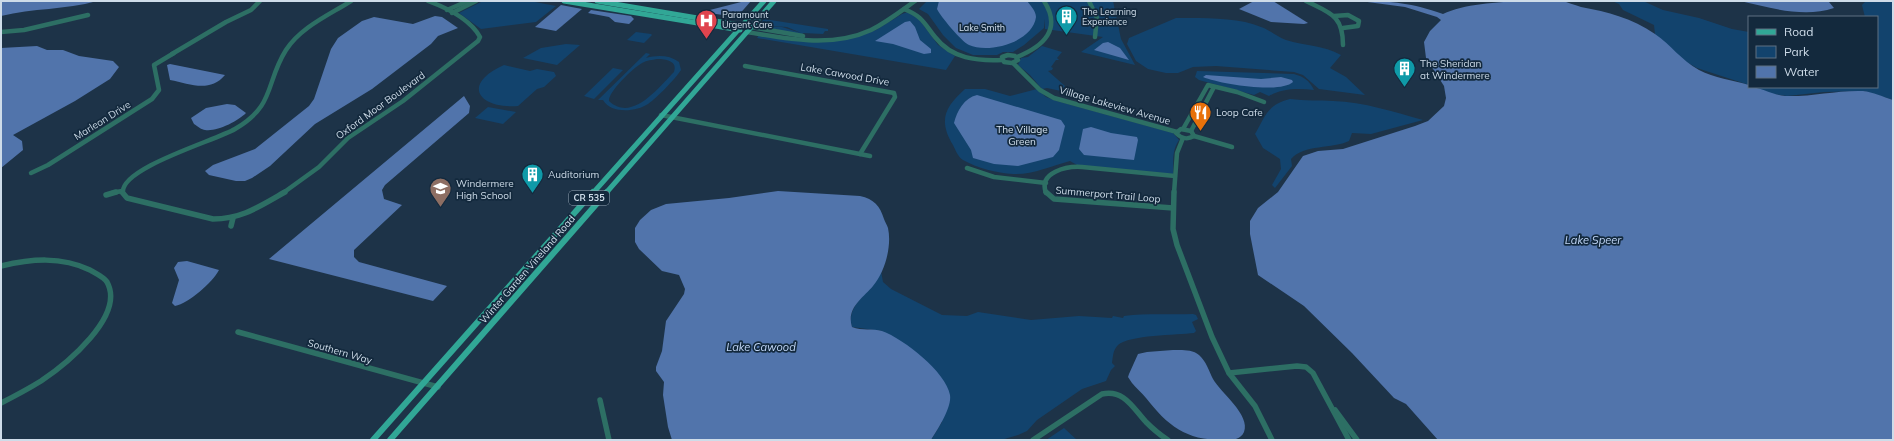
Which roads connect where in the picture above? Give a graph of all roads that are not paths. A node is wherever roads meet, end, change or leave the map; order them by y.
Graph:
1 (260, 1) edge
2 (351, 1) edge
3 (428, 1) edge
4 (468, 1) edge
5 (474, 1) edge
6 (564, 1) edge
7 (596, 1) edge
8 (764, 1) edge
9 (774, 1) edge
10 (915, 1) edge
11 (1044, 1) edge
12 (1089, 1) edge
13 (1306, 1) edge
14 (904, 9) junction
15 (450, 11) junction
16 (88, 14) dead end
17 (1334, 16) junction
18 (740, 28) junction
19 (1343, 28) junction
20 (749, 30) junction
21 (1, 32) edge
22 (1095, 37) dead end
23 (1343, 45) dead end
24 (1017, 57) junction
25 (1002, 60) junction
26 (1013, 63) junction
27 (745, 66) dead end
28 (1214, 87) junction
29 (1264, 102) dead end
30 (661, 115) junction
31 (671, 118) junction
32 (1183, 129) junction
33 (1191, 131) junction
34 (1177, 132) junction
35 (1194, 136) junction
36 (1183, 138) junction
37 (1232, 147) dead end
38 (860, 154) junction
39 (870, 156) dead end
40 (967, 168) dead end
41 (31, 173) dead end
42 (1175, 176) junction
43 (1046, 182) junction
44 (122, 191) junction
45 (106, 195) dead end
46 (1173, 208) junction
47 (233, 218) junction
48 (231, 226) dead end
49 (1, 266) edge
50 (516, 280) junction
51 (528, 283) junction
52 (238, 332) dead end
53 (1229, 373) junction
54 (424, 383) junction
55 (438, 387) junction
56 (600, 400) dead end
57 (1, 403) edge
58 (1332, 408) junction
59 (373, 440) edge
60 (390, 440) edge
61 (608, 440) edge
62 (1032, 440) edge
63 (1168, 440) edge
64 (1272, 440) edge
65 (1349, 440) edge
66 (1357, 440) edge

1 - 41 street, Marleon Drive
2 - 44 street
3 - 15 street, Oxford Moor Boulevard
4 - 15 street
5 - 15 street
6 - 18 main road
7 - 18 main road
8 - 18 main road, Winter Garden Vineland Road
9 - 20 main road, Winter Garden Vineland Road
10 - 14 street
11 - 24 street
12 - 22 street
13 - 17 street
14 - 20 street
14 - 25 street
15 - 47 street, Oxford Moor Boulevard
16 - 21 street
17 - 19 street
17 - 19 street
18 - 20 main road
18 - 30 main road, Winter Garden Vineland Road / CR 535
19 - 23 street
20 - 31 main road, Winter Garden Vineland Road / CR 535
24 - 25 street
24 - 26 street
25 - 26 street
26 - 34 street, Village Lakeview Avenue
27 - 38 street, Lake Cawood Drive
28 - 29 street
28 - 32 street
28 - 33 street
30 - 31 street
30 - 50 main road, Winter Garden Vineland Road / CR 535
31 - 38 street
31 - 51 main road, Winter Garden Vineland Road / CR 535
32 - 33 street
32 - 34 street
33 - 35 street
34 - 36 street
35 - 36 street
35 - 37 street
36 - 42 street
38 - 39 street
40 - 43 street
42 - 43 street, Summerport Trail Loop
42 - 46 street
43 - 46 street, Summerport Trail Loop
44 - 45 street
44 - 47 street, Oxford Moor Boulevard
46 - 53 street
47 - 48 street
49 - 57 street
50 - 51 main road
50 - 54 main road, Winter Garden Vineland Road / CR 535
51 - 55 main road, Winter Garden Vineland Road / CR 535
52 - 54 street, Southern Way
53 - 58 street
53 - 64 street
54 - 55 street, Southern Way
54 - 59 main road, Winter Garden Vineland Road / CR 535
55 - 60 main road, Winter Garden Vineland Road / CR 535
56 - 61 street
58 - 65 street
58 - 66 street
62 - 63 street

